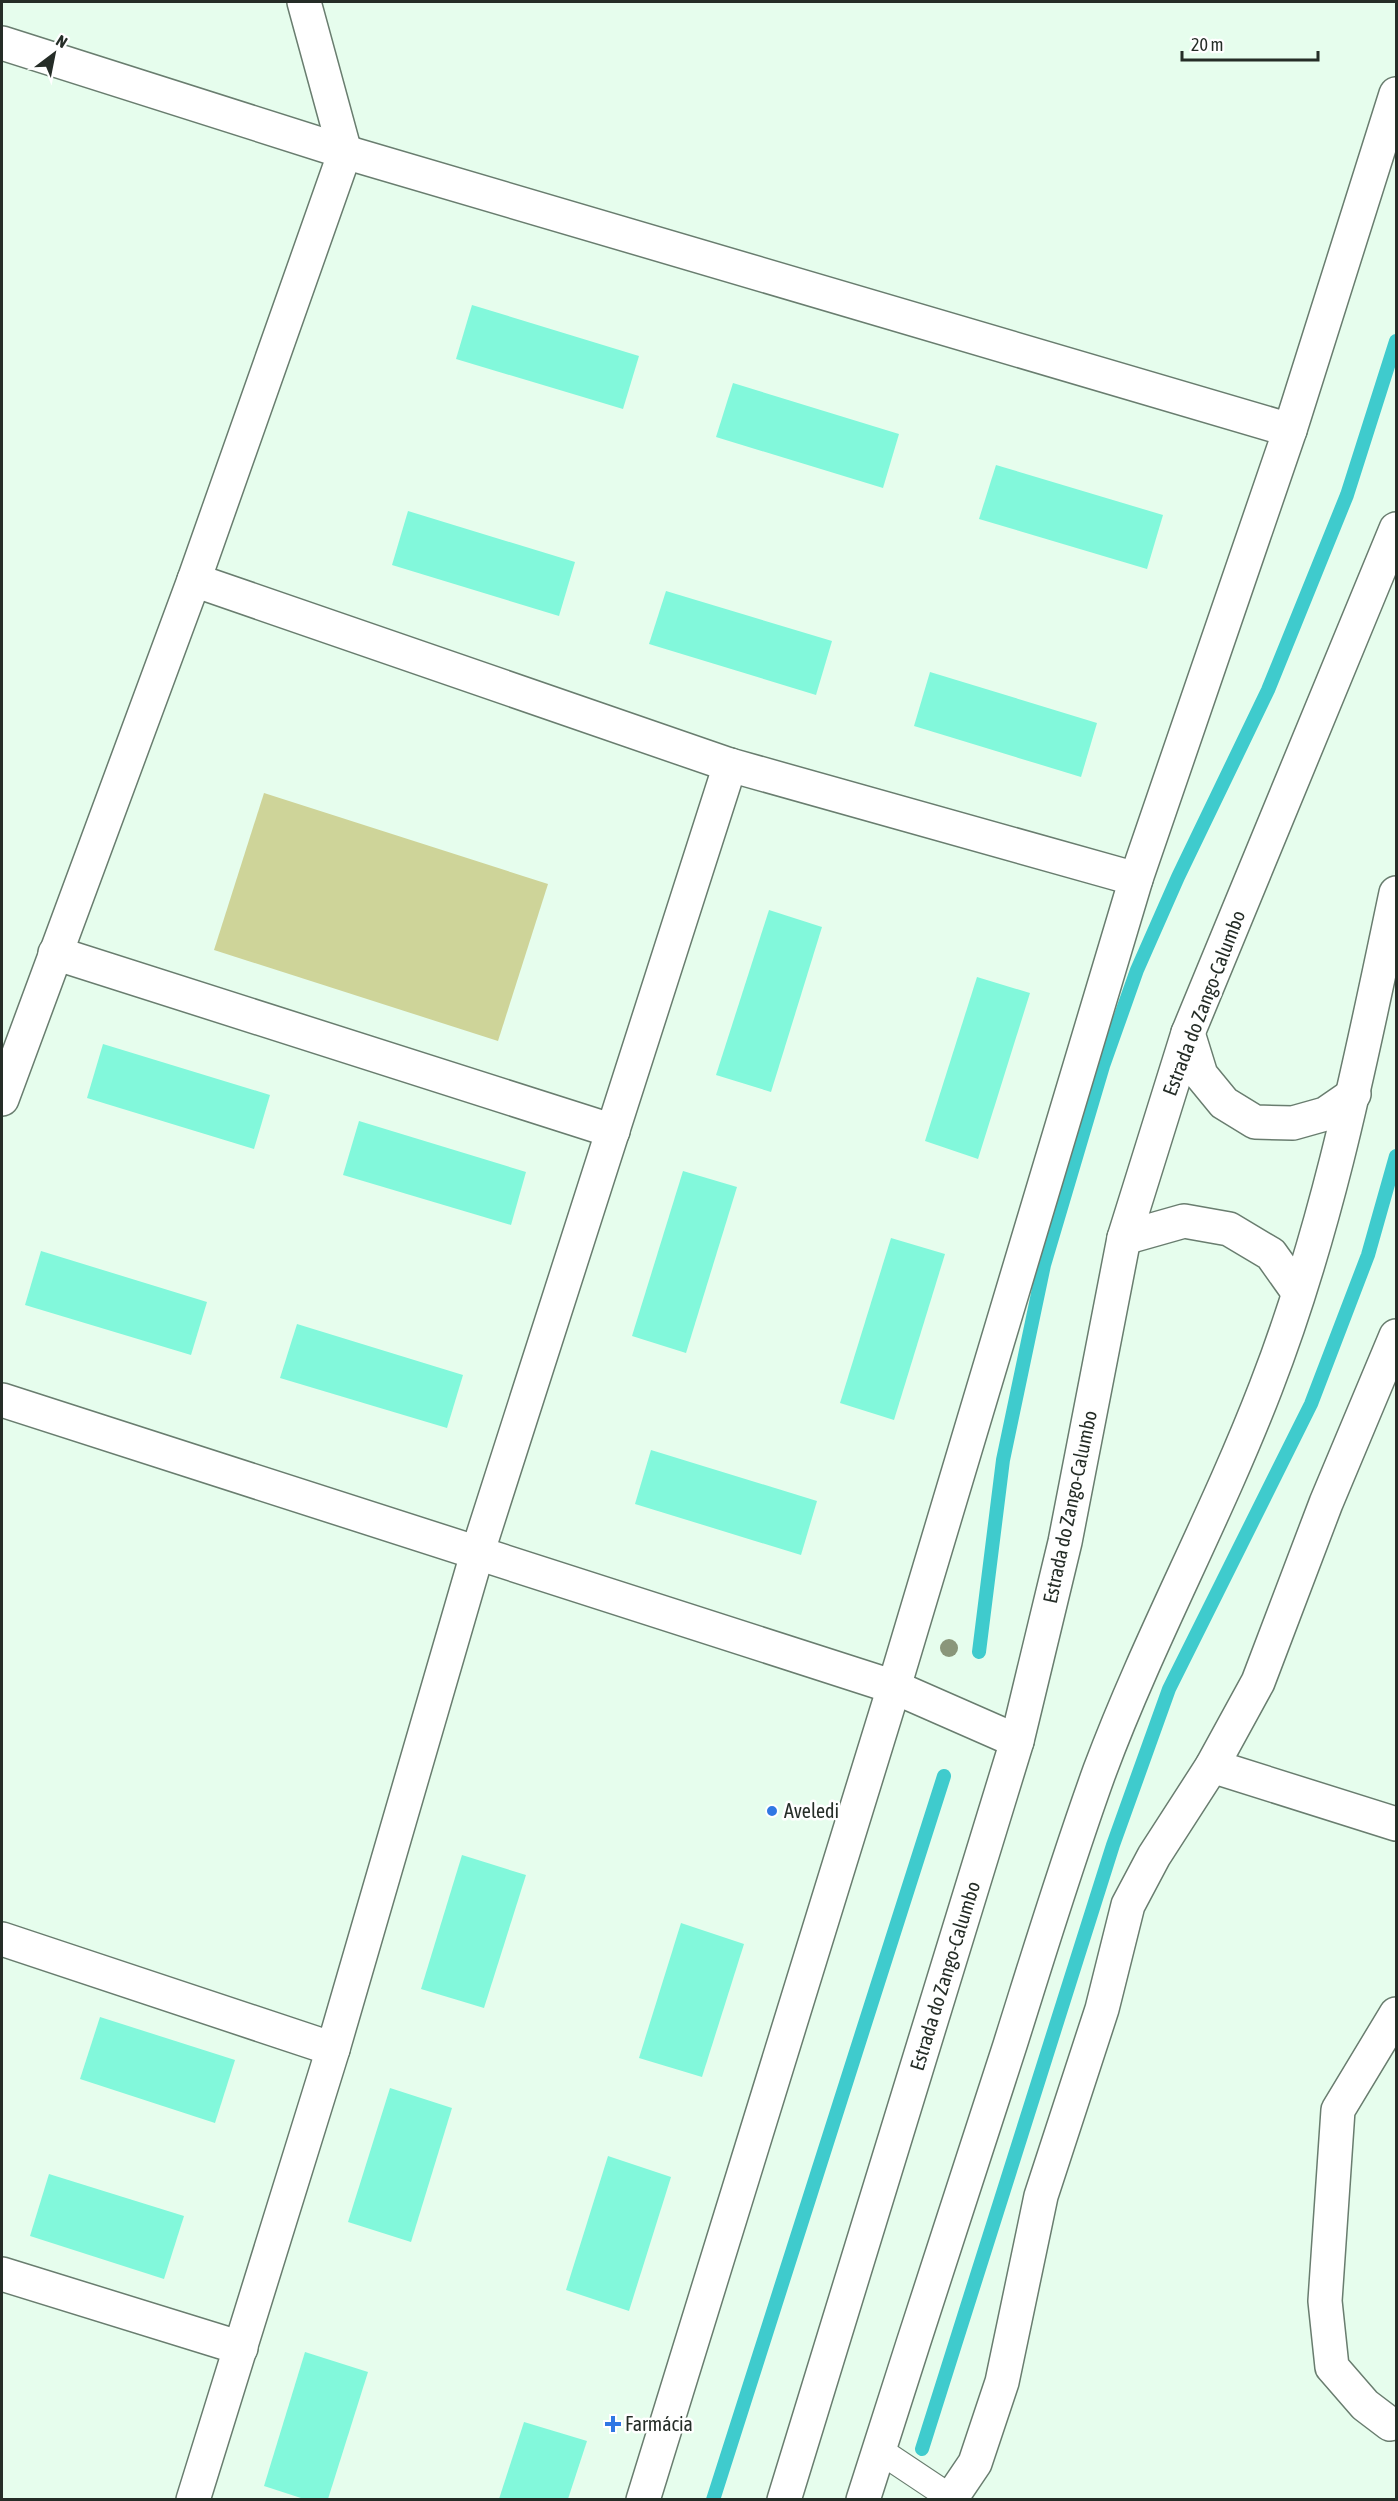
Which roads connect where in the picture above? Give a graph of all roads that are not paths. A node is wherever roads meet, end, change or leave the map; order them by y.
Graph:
1 (304, 2) edge
2 (2, 43) edge
3 (1396, 94) edge
4 (345, 152) junction
5 (1290, 430) junction
6 (1396, 529) edge
7 (194, 580) junction
8 (730, 765) junction
9 (1136, 879) junction
10 (1396, 892) edge
11 (56, 953) junction
12 (1188, 1033) junction
13 (1354, 1094) junction
14 (2, 1099) edge
15 (613, 1131) junction
16 (1124, 1238) junction
17 (1298, 1292) junction
18 (1396, 1336) edge
19 (2, 1400) edge
20 (477, 1554) junction
21 (894, 1687) junction
22 (1017, 1741) junction
23 (1212, 1766) junction
24 (1396, 1824) edge
25 (2, 1940) edge
26 (1396, 2014) edge
27 (333, 2049) junction
28 (2, 2274) edge
29 (241, 2348) junction
30 (1390, 2424) dead end
31 (879, 2450) junction
32 (953, 2498) edge
33 (193, 2499) edge
34 (643, 2499) edge
35 (784, 2499) edge
36 (863, 2499) edge

1 - 4 street
2 - 4 street
3 - 5 street
4 - 5 street
4 - 7 street
5 - 9 street
6 - 12 street, Estrada do Zango-Calumbo
7 - 8 street
7 - 11 street
8 - 9 street
8 - 15 street
9 - 21 street
10 - 13 street
11 - 14 street
11 - 15 street
12 - 13 street
12 - 16 street, Estrada do Zango-Calumbo
13 - 17 street
15 - 20 street
16 - 17 street
16 - 22 street, Estrada do Zango-Calumbo
17 - 31 street
18 - 23 street
19 - 20 street
20 - 21 street
20 - 27 street
21 - 22 street
21 - 34 street
22 - 35 street, Estrada do Zango-Calumbo
23 - 24 street
23 - 32 street
25 - 27 street
26 - 30 street
27 - 29 street
28 - 29 street
29 - 33 street
31 - 32 lane
31 - 36 street

